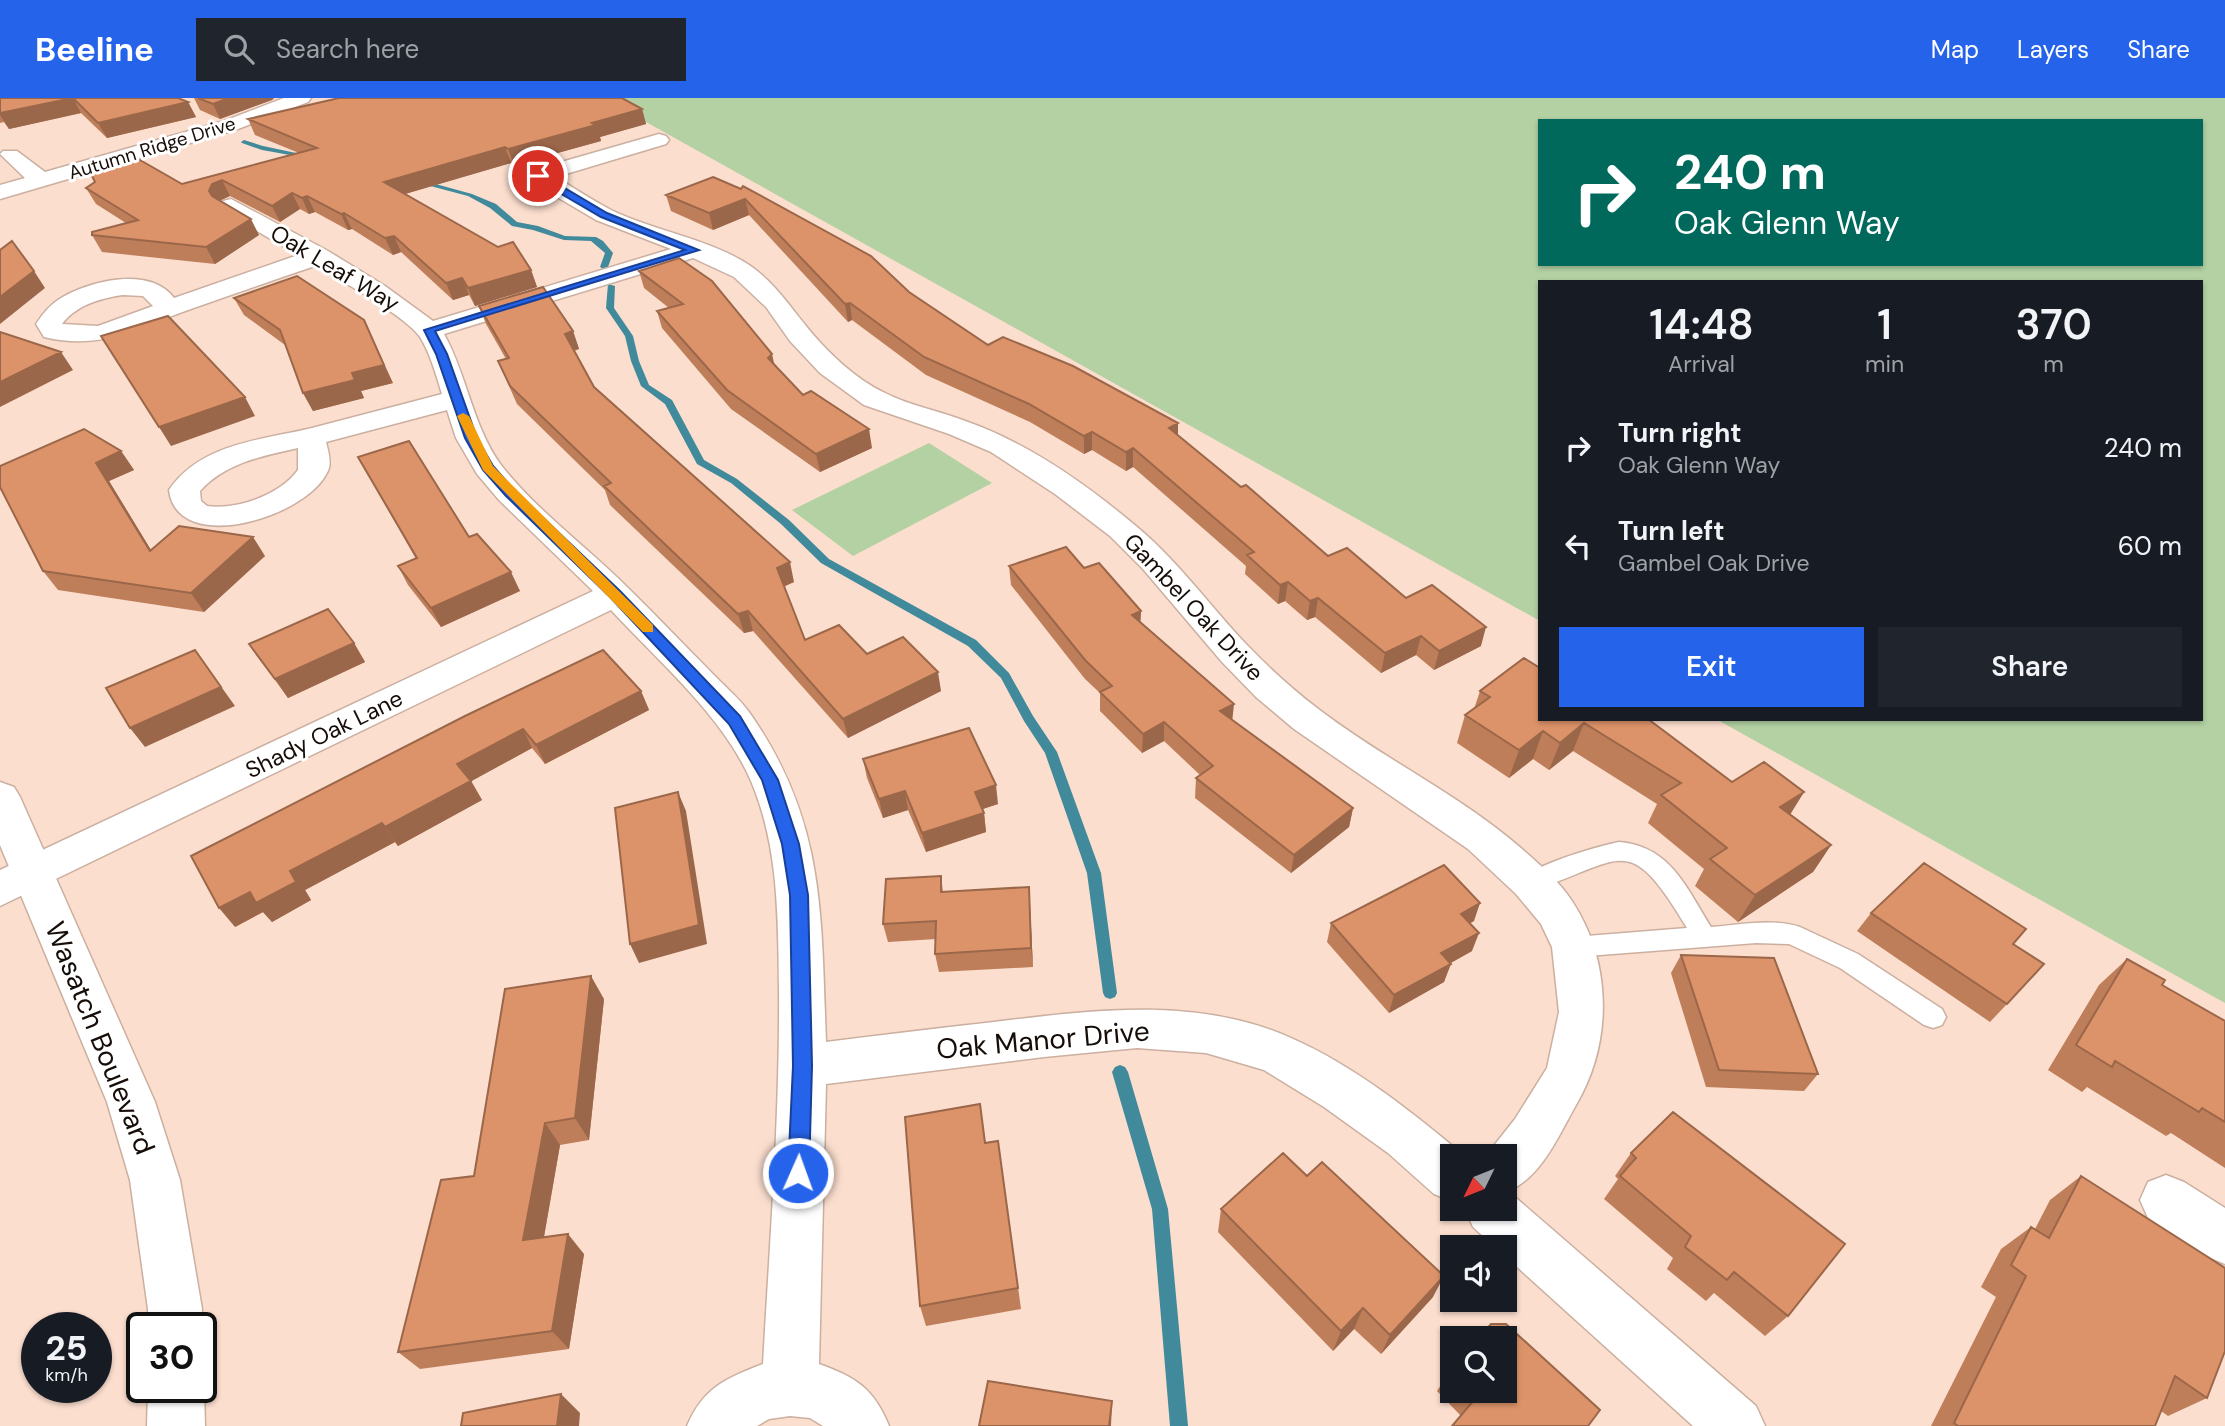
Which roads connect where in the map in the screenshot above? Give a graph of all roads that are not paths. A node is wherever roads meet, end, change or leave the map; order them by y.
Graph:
1 (301, 98) edge
2 (659, 140) dead end
3 (10, 155) dead end
4 (42, 181) junction
5 (0, 192) edge
6 (231, 206) edge
7 (694, 250) junction
8 (320, 256) junction
9 (167, 309) dead end
10 (429, 330) junction
11 (456, 399) junction
12 (310, 437) dead end
13 (615, 594) junction
14 (0, 797) edge
15 (16, 881) edge
16 (1531, 882) junction
17 (1705, 938) junction
18 (1574, 947) junction
19 (1933, 1017) dead end
20 (803, 1066) junction
21 (1517, 1153) edge
22 (1440, 1167) edge
23 (2166, 1200) dead end
24 (1506, 1222) edge
25 (2225, 1238) edge
26 (175, 1312) edge
27 (790, 1386) junction
28 (176, 1403) edge
29 (176, 1426) edge
30 (716, 1426) edge
31 (860, 1426) edge
32 (1736, 1426) edge

1 - 4 street, Autumn Ridge Drive
2 - 7 street, Gambel Oak Drive
3 - 4 street, Autumn Ridge Drive
4 - 5 street, Autumn Ridge Drive
6 - 8 street, Oak Leaf Way
7 - 10 street
7 - 16 street, Gambel Oak Drive
8 - 9 street
8 - 10 street, Oak Leaf Way
10 - 11 street, Oak Leaf Way
11 - 12 street
11 - 13 street, Oak Leaf Way
13 - 15 street, Shady Oak Lane
13 - 20 street, Oak Leaf Way
14 - 15 street, Wasatch Boulevard
15 - 26 street, Wasatch Boulevard
16 - 17 lane
16 - 18 street, Gambel Oak Drive
17 - 18 lane
17 - 19 lane
18 - 21 street, Gambel Oak Drive
20 - 22 street, Oak Manor Drive
20 - 27 street, Oak Leaf Way
23 - 25 street
24 - 32 street
27 - 30 street
27 - 31 street
28 - 29 street

